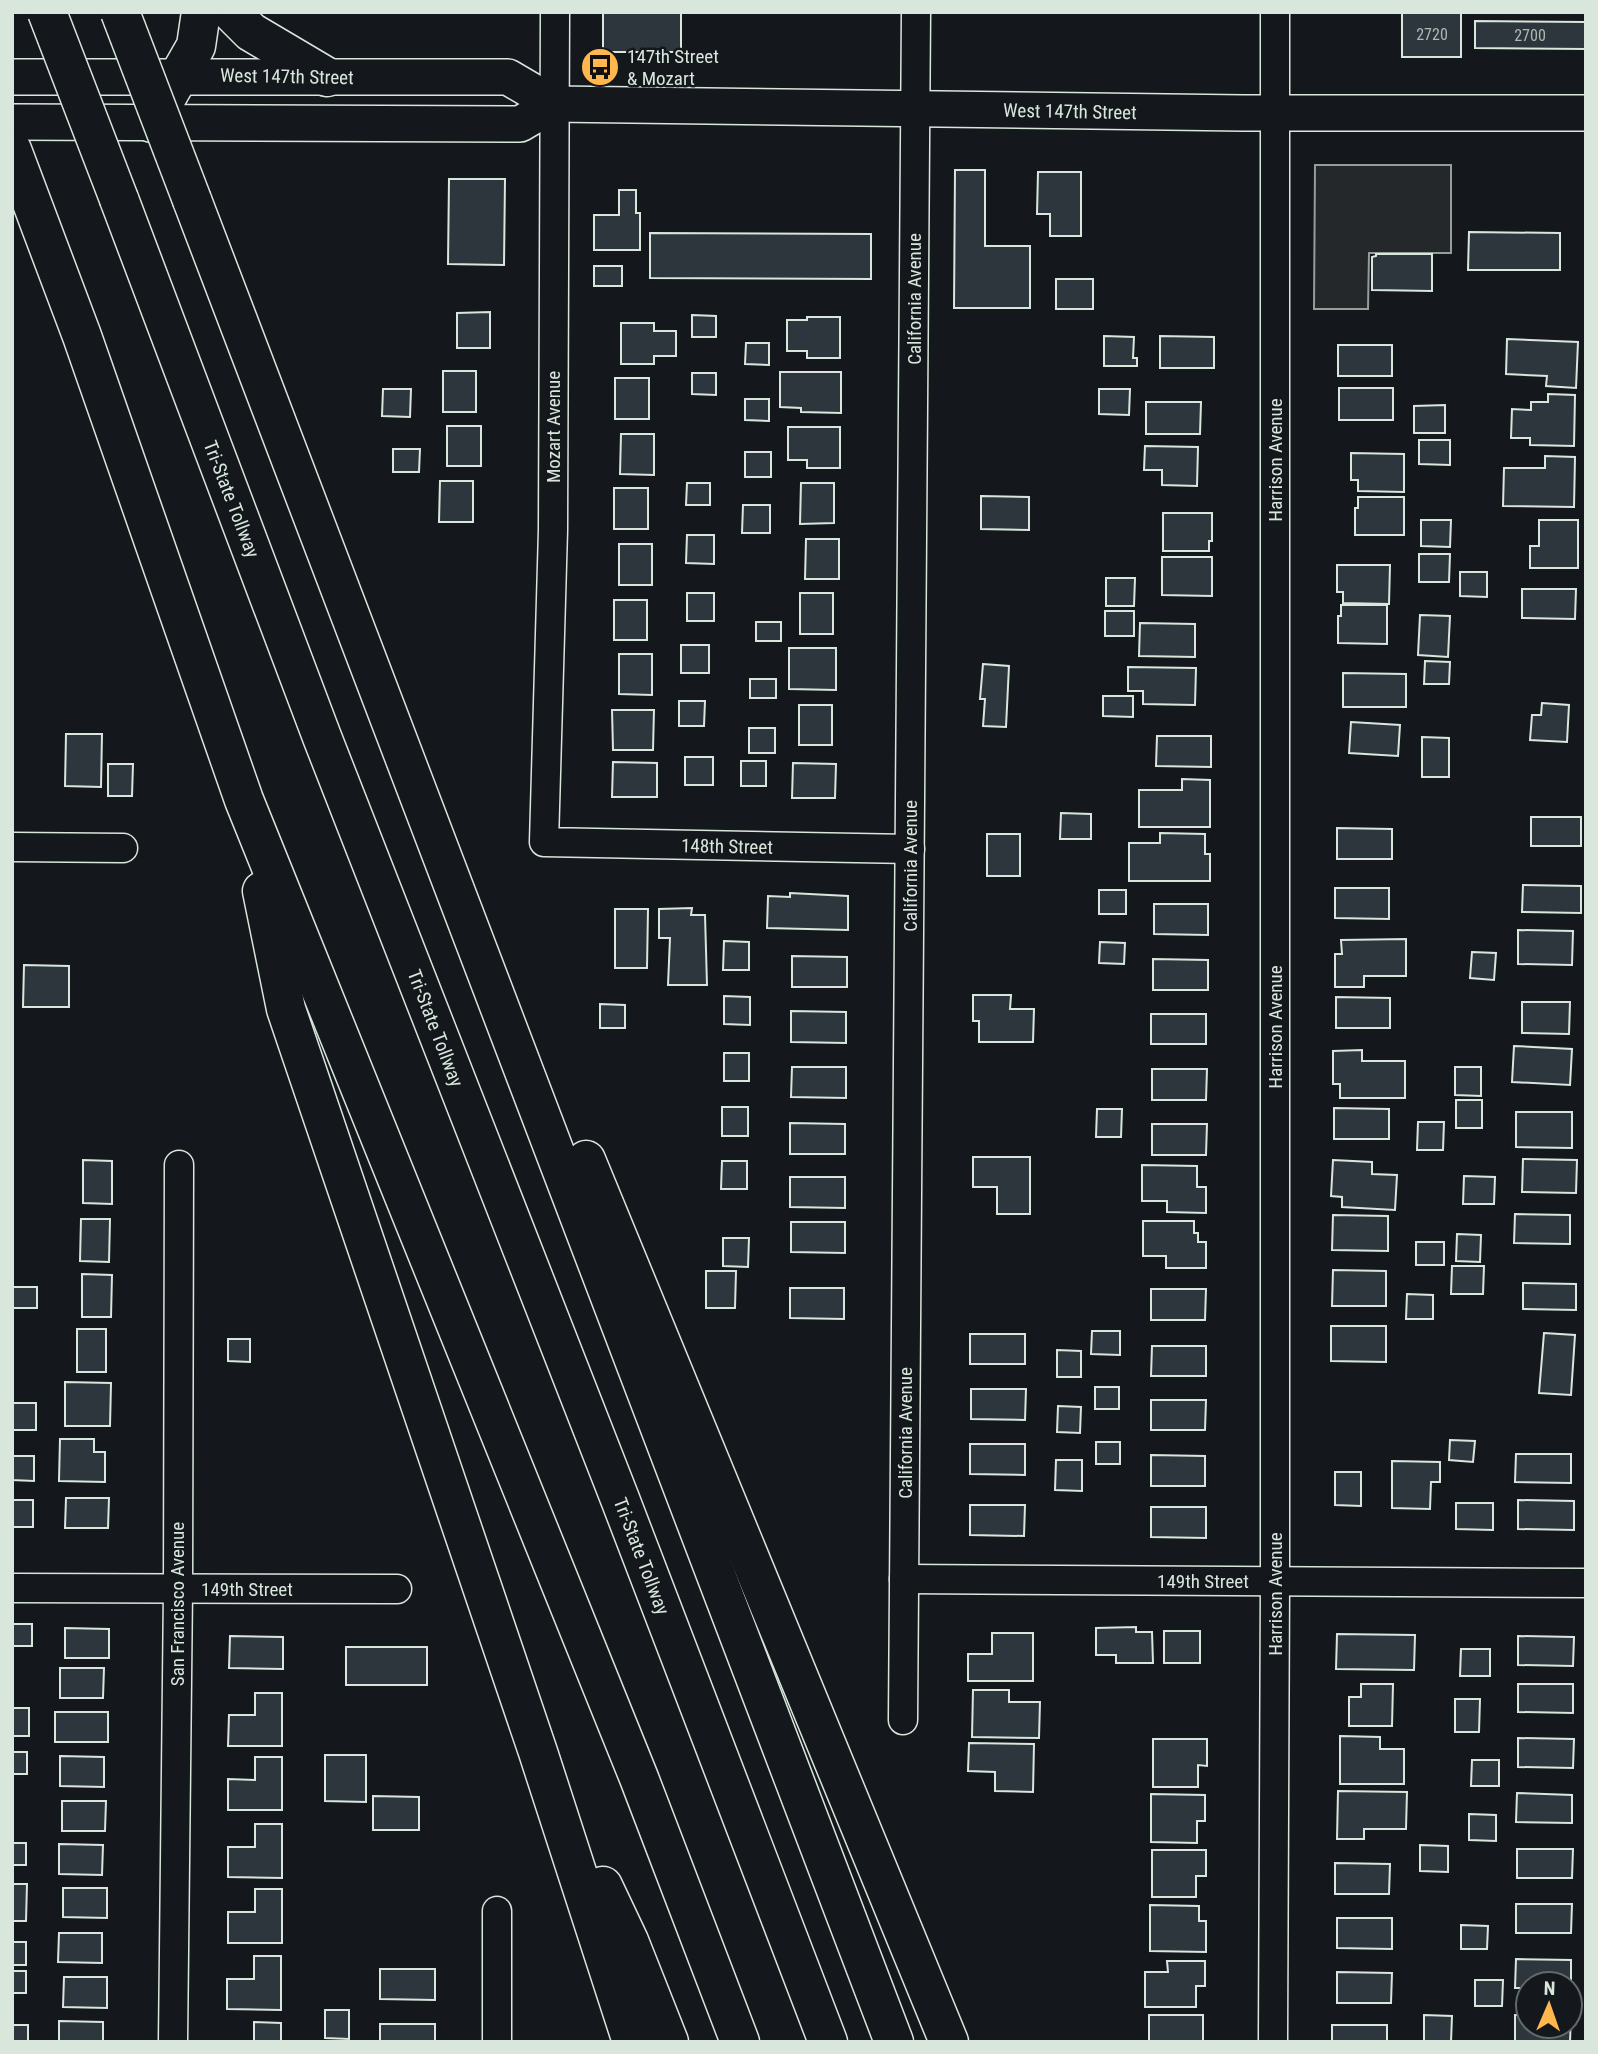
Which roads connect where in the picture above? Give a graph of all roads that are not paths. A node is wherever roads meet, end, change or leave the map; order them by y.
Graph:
1 (47, 12) edge
2 (120, 12) edge
3 (201, 12) edge
4 (232, 12) edge
5 (555, 12) edge
6 (916, 12) edge
7 (1275, 12) edge
8 (179, 75) junction
9 (12, 77) edge
10 (327, 77) junction
11 (554, 104) junction
12 (915, 108) junction
13 (1275, 113) junction
14 (1586, 113) edge
15 (12, 122) edge
16 (152, 123) junction
17 (12, 150) edge
18 (244, 800) junction
19 (544, 842) joint
20 (12, 847) edge
21 (123, 848) dead end
22 (910, 849) junction
23 (470, 925) junction
24 (178, 1165) dead end
25 (904, 1579) junction
26 (1275, 1581) junction
27 (1586, 1583) edge
28 (12, 1588) edge
29 (178, 1589) junction
30 (397, 1589) dead end
31 (903, 1720) dead end
32 (538, 1752) junction
33 (497, 1911) dead end
34 (173, 2042) edge
35 (497, 2042) edge
36 (632, 2042) edge
37 (669, 2042) edge
38 (740, 2042) edge
39 (828, 2042) edge
40 (894, 2042) edge
41 (949, 2042) edge
42 (1273, 2042) edge

1 - 39 highway, Tri-State Tollway, bridge
2 - 23 highway, bridge
3 - 8 highway
4 - 10 highway
5 - 11 street, Mozart Avenue
6 - 12 street, California Avenue
7 - 13 street, Harrison Avenue
8 - 9 main road, West 147th Street
8 - 10 main road, West 147th Street
8 - 16 highway
10 - 11 main road, West 147th Street
11 - 12 main road, West 147th Street
11 - 16 main road
11 - 19 street, Mozart Avenue
12 - 13 main road, West 147th Street
12 - 22 street, California Avenue
13 - 14 main road, West 147th Street
13 - 26 street, Harrison Avenue
15 - 16 main road
17 - 18 highway
18 - 32 highway
18 - 38 highway
19 - 22 street, 148th Street
20 - 21 street
22 - 25 street, California Avenue
23 - 40 highway
23 - 41 highway
24 - 29 street, San Francisco Avenue
25 - 26 street, 149th Street
25 - 31 street, California Avenue
26 - 27 street, 149th Street
26 - 42 street, Harrison Avenue
28 - 29 street, 149th Street
29 - 30 street, 149th Street
29 - 34 street, San Francisco Avenue
32 - 36 highway
32 - 37 highway
33 - 35 street

